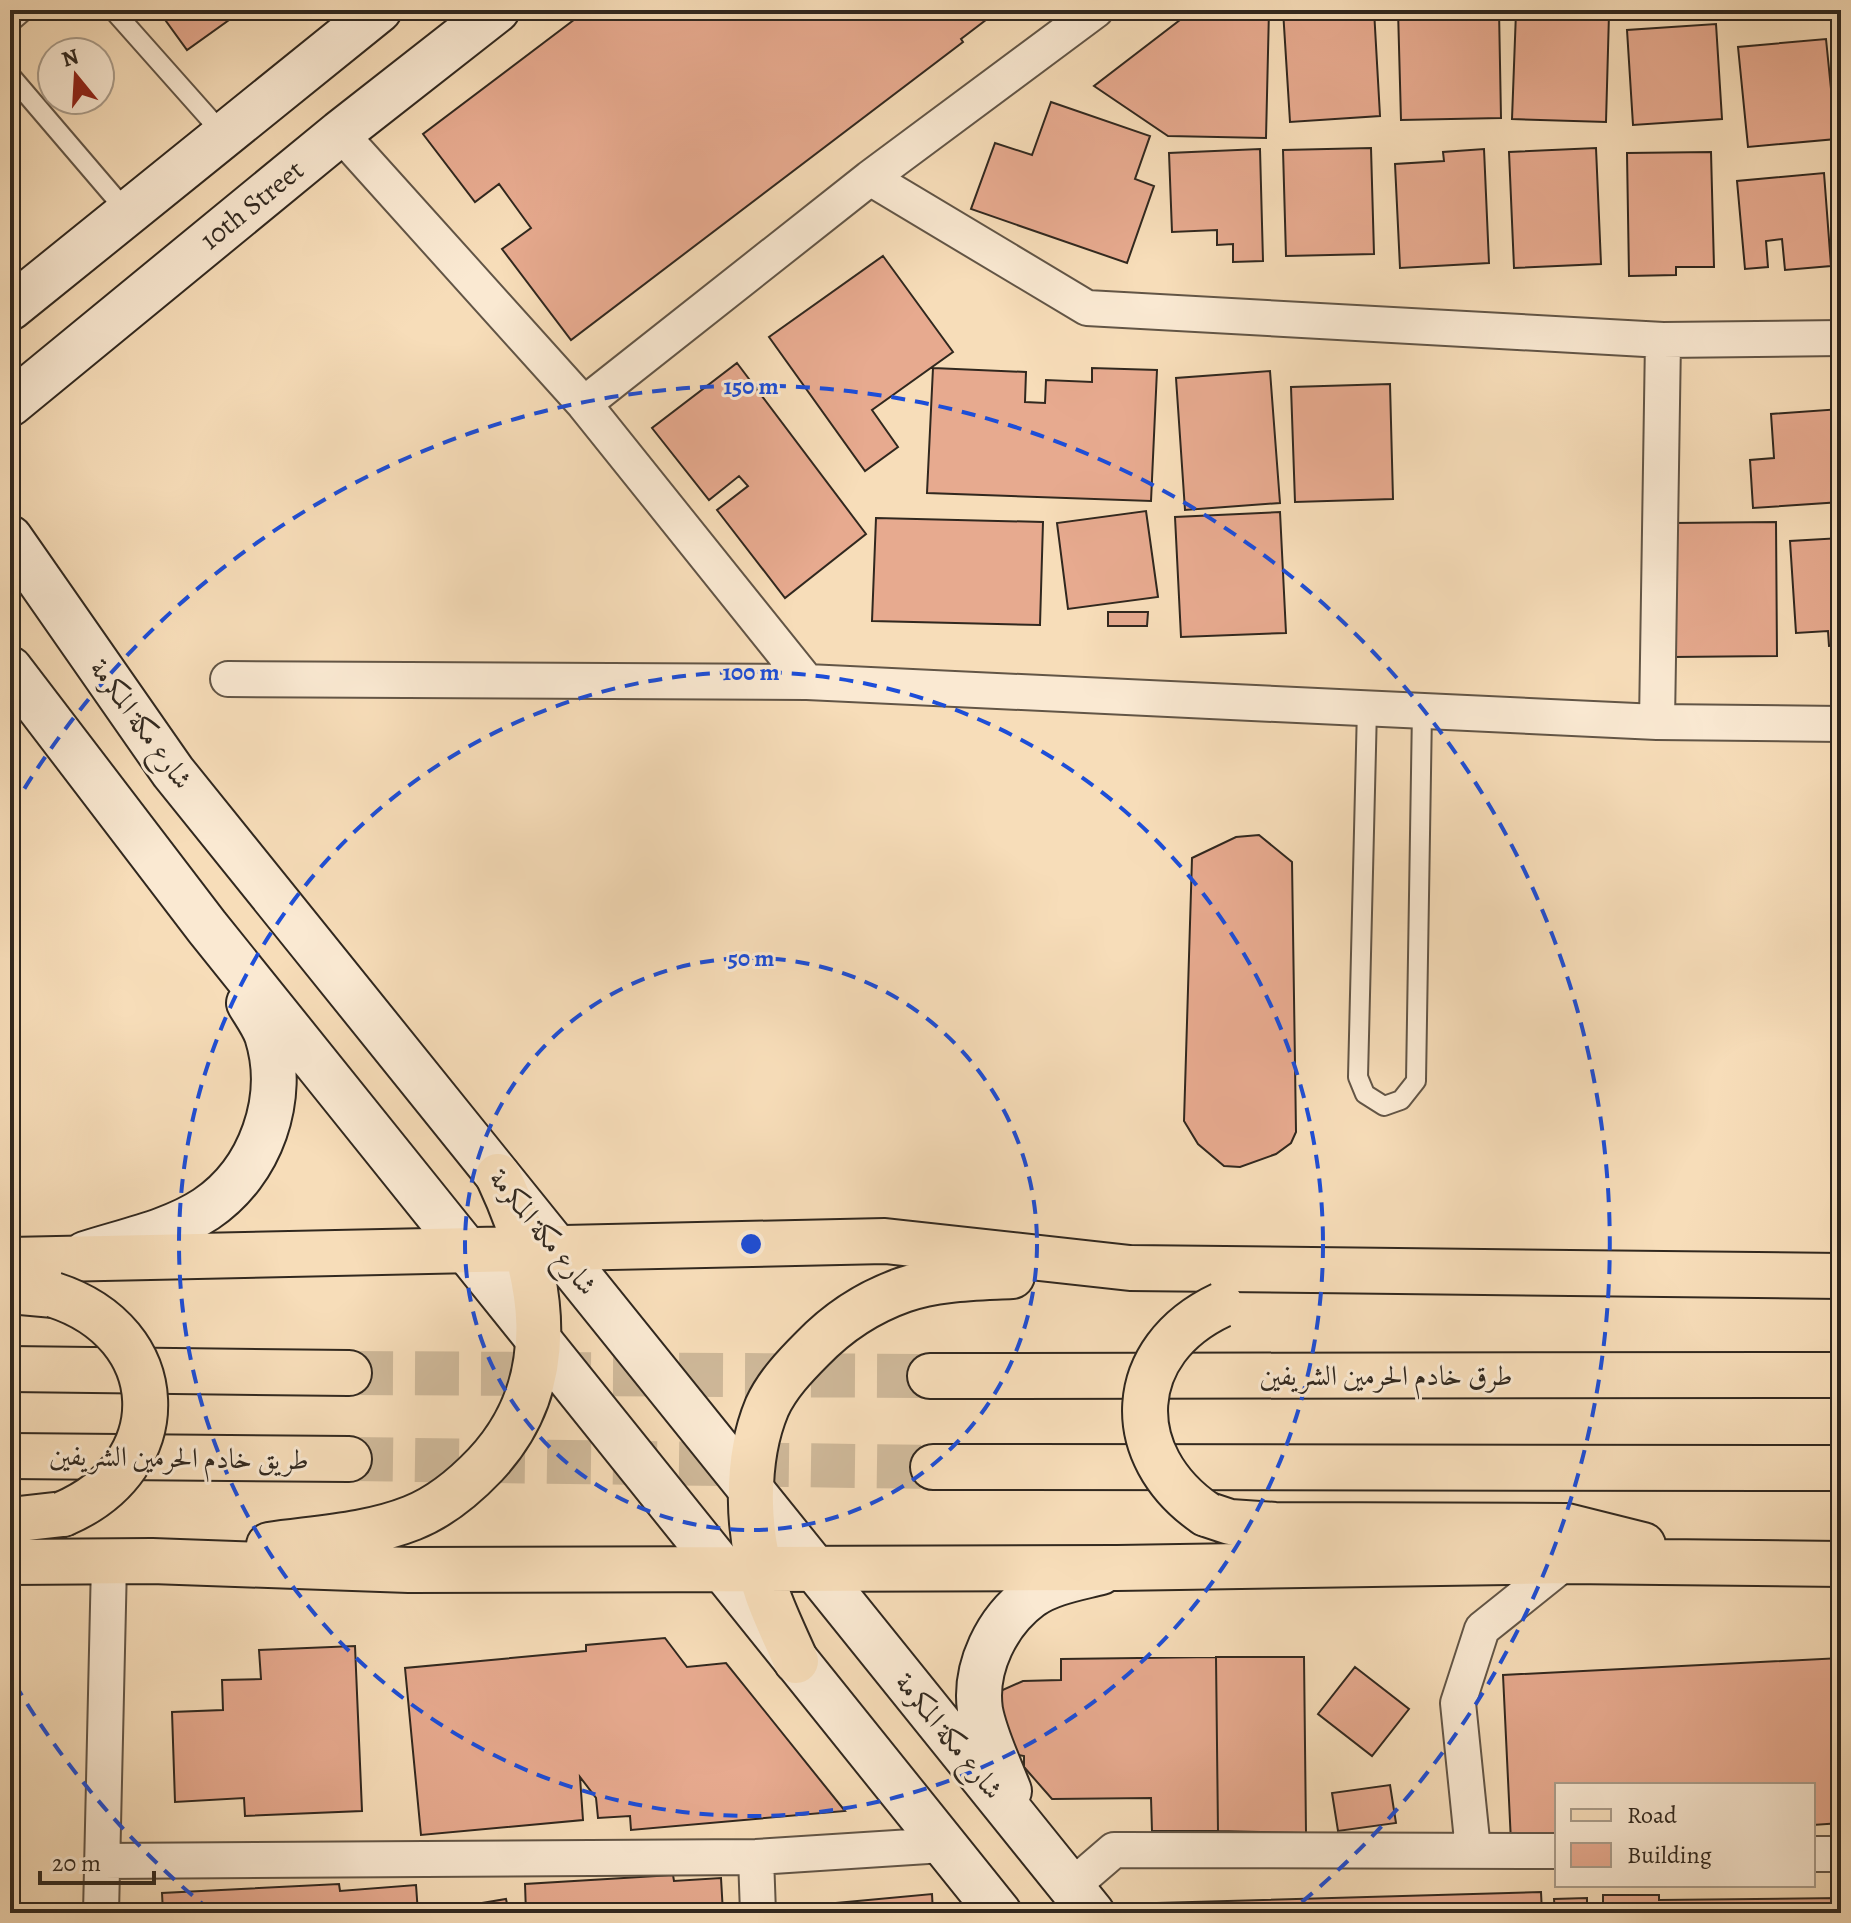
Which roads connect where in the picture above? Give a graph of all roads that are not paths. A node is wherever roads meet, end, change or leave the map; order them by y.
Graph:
1 (25, 10) edge
2 (113, 10) edge
3 (379, 10) edge
4 (497, 10) edge
5 (1096, 10) edge
6 (10, 23) edge
7 (10, 75) edge
8 (340, 133) junction
9 (224, 135) junction
10 (870, 178) junction
11 (128, 213) junction
12 (10, 308) edge
13 (1841, 338) edge
14 (1663, 340) junction
15 (10, 404) edge
16 (584, 404) junction
17 (10, 538) edge
18 (228, 679) dead end
19 (807, 682) junction
20 (17, 686) edge
21 (1367, 708) junction
22 (1422, 711) junction
23 (1657, 722) junction
24 (1841, 724) edge
25 (207, 927) junction
26 (542, 1248) junction
27 (466, 1249) junction
28 (77, 1257) junction
29 (10, 1260) edge
30 (1130, 1268) junction
31 (1659, 1274) junction
32 (1841, 1276) edge
33 (10, 1291) edge
34 (537, 1338) junction
35 (10, 1369) edge
36 (349, 1373) tunnel mouth
37 (1841, 1375) edge
38 (930, 1376) tunnel mouth
39 (10, 1456) edge
40 (349, 1459) tunnel mouth
41 (933, 1467) tunnel mouth
42 (1841, 1468) edge
43 (752, 1492) junction
44 (10, 1520) edge
45 (1567, 1561) junction
46 (10, 1562) edge
47 (130, 1562) junction
48 (1713, 1563) junction
49 (1841, 1564) edge
50 (1117, 1568) junction
51 (815, 1569) junction
52 (742, 1570) junction
53 (1022, 1827) junction
54 (943, 1845) junction
55 (1473, 1850) junction
56 (1555, 1851) edge
57 (1815, 1854) edge
58 (1841, 1854) edge
59 (756, 1857) junction
60 (102, 1861) junction
61 (1082, 1900) edge
62 (101, 1913) edge
63 (758, 1913) edge
64 (999, 1913) edge

1 - 6 lane
2 - 9 lane
3 - 9 main road
4 - 8 main road, 10th Street
5 - 10 street
7 - 11 lane
8 - 15 main road, 10th Street
8 - 16 street
9 - 11 main road
10 - 14 street
10 - 16 street
11 - 12 main road
13 - 14 street
14 - 23 street
16 - 19 street
17 - 26 main road, شارع مكة المكرمة
18 - 19 street
19 - 21 street
20 - 25 main road
21 - 22 street
21 - 22 lane
22 - 23 street
23 - 24 street
25 - 27 main road
25 - 28 main road
26 - 27 main road
26 - 30 main road
26 - 34 main road
26 - 43 main road, شارع مكة المكرمة
27 - 28 main road
27 - 34 main road
28 - 29 main road
30 - 31 main road
30 - 43 main road
31 - 32 main road
31 - 48 main road, bridge
33 - 44 main road, bridge
34 - 47 main road
34 - 52 main road
35 - 36 main road
37 - 38 main road, طرق خادم الحرمين الشريفين
39 - 40 main road, طريق خادم الحرمين الشريفين
41 - 42 main road
43 - 51 main road, شارع مكة المكرمة
43 - 52 main road
45 - 48 main road
45 - 50 main road
45 - 55 street
46 - 47 main road
47 - 52 main road
47 - 60 street
48 - 49 main road
50 - 51 main road
50 - 53 main road
51 - 52 main road
51 - 53 main road, شارع مكة المكرمة
52 - 54 main road
53 - 61 main road, شارع مكة المكرمة
54 - 59 street
54 - 64 main road
55 - 56 street
55 - 61 street
57 - 58 street
59 - 60 street
59 - 63 street
60 - 62 street

